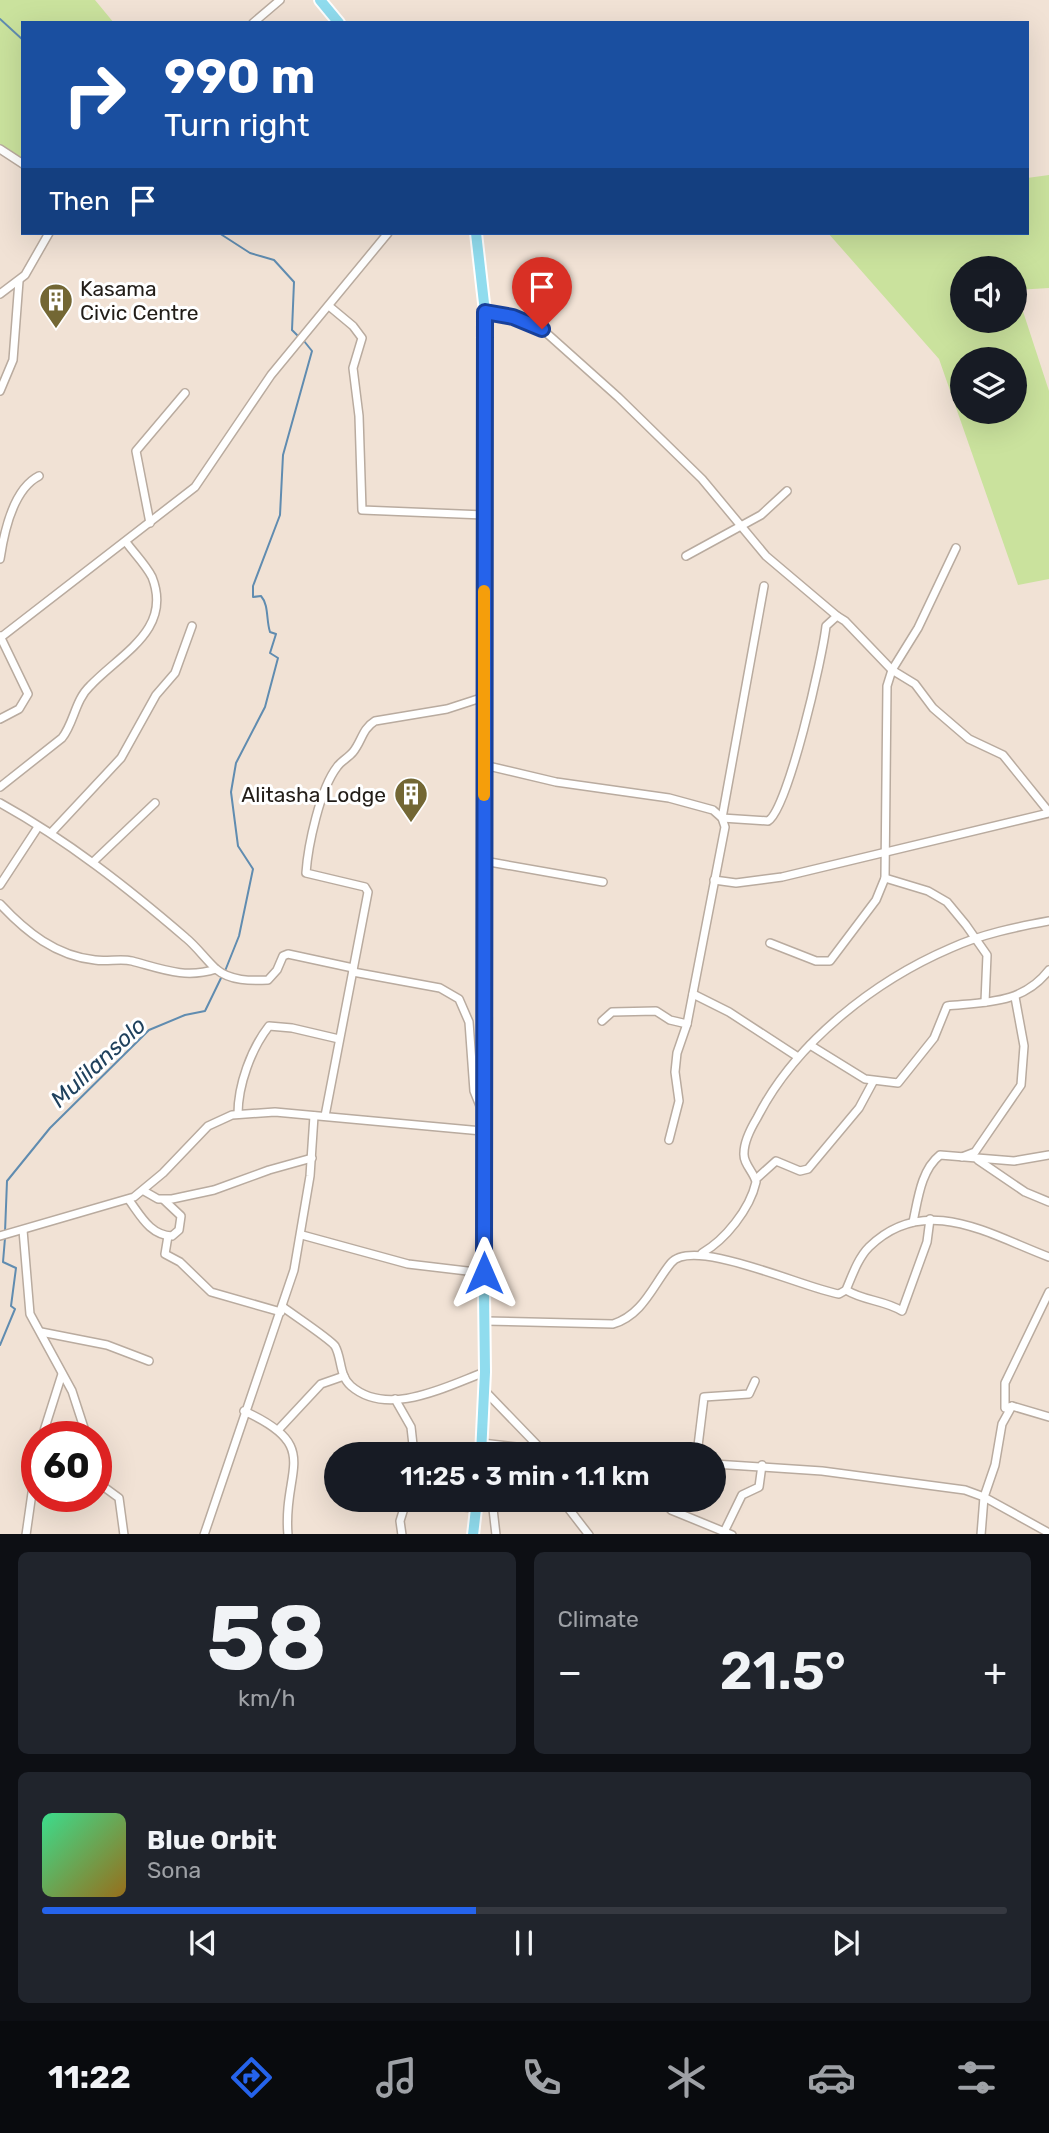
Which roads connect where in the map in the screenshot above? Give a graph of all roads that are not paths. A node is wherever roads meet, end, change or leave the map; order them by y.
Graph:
1 (280, 0) edge
2 (320, 0) edge
3 (255, 21) edge
4 (337, 21) edge
5 (0, 149) edge
6 (21, 163) edge
7 (47, 235) edge
8 (386, 235) edge
9 (476, 235) edge
10 (19, 281) junction
11 (0, 294) edge
12 (329, 306) junction
13 (485, 312) junction
14 (0, 391) edge
15 (185, 393) dead end
16 (39, 476) dead end
17 (788, 491) dead end
18 (484, 515) junction
19 (150, 523) junction
20 (741, 524) junction
21 (126, 542) junction
22 (956, 548) dead end
23 (686, 556) dead end
24 (0, 559) edge
25 (764, 586) dead end
26 (837, 616) junction
27 (192, 626) dead end
28 (0, 637) edge
29 (892, 670) junction
30 (484, 697) junction
31 (0, 719) edge
32 (484, 765) junction
33 (0, 787) edge
34 (0, 803) edge
35 (155, 803) dead end
36 (1049, 812) edge
37 (722, 818) junction
38 (38, 827) junction
39 (51, 833) junction
40 (884, 852) junction
41 (484, 861) junction
42 (93, 862) junction
43 (885, 878) junction
44 (714, 880) junction
45 (603, 881) dead end
46 (1, 882) edge
47 (0, 904) edge
48 (1049, 921) edge
49 (977, 938) junction
50 (770, 943) dead end
51 (353, 970) junction
52 (1049, 970) edge
53 (221, 971) junction
54 (692, 994) junction
55 (1015, 997) junction
56 (985, 1002) junction
57 (602, 1021) dead end
58 (687, 1024) junction
59 (339, 1039) junction
60 (810, 1045) junction
61 (798, 1057) junction
62 (873, 1082) junction
63 (482, 1110) junction
64 (238, 1114) junction
65 (314, 1116) junction
66 (325, 1116) junction
67 (482, 1130) junction
68 (670, 1140) dead end
69 (1049, 1155) edge
70 (962, 1157) junction
71 (312, 1158) junction
72 (977, 1159) junction
73 (755, 1179) junction
74 (144, 1191) junction
75 (129, 1200) junction
76 (163, 1200) junction
77 (1049, 1202) edge
78 (930, 1219) junction
79 (913, 1222) junction
80 (23, 1230) junction
81 (3, 1235) edge
82 (302, 1235) junction
83 (168, 1236) junction
84 (702, 1253) junction
85 (1049, 1257) edge
86 (484, 1273) junction
87 (846, 1290) junction
88 (1049, 1292) edge
89 (282, 1310) junction
90 (485, 1321) junction
91 (41, 1332) junction
92 (149, 1361) dead end
93 (485, 1372) junction
94 (62, 1374) junction
95 (344, 1376) junction
96 (755, 1381) dead end
97 (484, 1390) junction
98 (395, 1399) junction
99 (1009, 1407) junction
100 (244, 1411) junction
101 (1049, 1417) edge
102 (47, 1421) edge
103 (81, 1421) edge
104 (279, 1429) junction
105 (413, 1442) edge
106 (482, 1442) edge
107 (534, 1442) edge
108 (698, 1442) edge
109 (726, 1464) edge
110 (762, 1465) junction
111 (112, 1494) edge
112 (984, 1497) junction
113 (29, 1512) edge
114 (403, 1512) edge
115 (476, 1512) edge
116 (493, 1512) edge
117 (571, 1512) edge
118 (674, 1512) edge
119 (728, 1532) edge
120 (26, 1534) edge
121 (124, 1534) edge
122 (204, 1534) edge
123 (288, 1534) edge
124 (402, 1534) edge
125 (473, 1534) edge
126 (496, 1534) edge
127 (588, 1534) edge
128 (981, 1534) edge
129 (1049, 1534) edge

1 - 3 street
2 - 4 main road
5 - 6 street
7 - 10 street
8 - 12 street
9 - 13 main road
10 - 11 street
10 - 14 street
12 - 18 street
12 - 19 street
13 - 18 main road
13 - 20 street
15 - 19 street
16 - 24 street
17 - 20 street
18 - 30 main road
19 - 21 street
20 - 23 street
20 - 26 street
21 - 28 street
21 - 33 street
22 - 29 street
25 - 37 street
26 - 29 street
26 - 37 street
27 - 39 street
28 - 31 street
29 - 36 street
29 - 40 street
30 - 32 main road
30 - 51 street
32 - 37 street
32 - 41 main road
34 - 38 street
35 - 42 street
36 - 40 street
37 - 44 street
38 - 39 street
38 - 46 street
39 - 42 street
40 - 43 street
40 - 44 street
41 - 45 street
41 - 63 main road
42 - 53 street
43 - 49 street
43 - 50 street
44 - 54 street
47 - 53 street
48 - 49 street
49 - 56 street
49 - 60 street
51 - 53 street
51 - 59 street
51 - 63 street
52 - 55 street
54 - 58 street
54 - 61 street
55 - 56 street
55 - 70 street
56 - 62 street
57 - 58 street
58 - 68 street
59 - 64 street
59 - 66 street
60 - 61 street
60 - 62 street
61 - 73 street
62 - 73 street
63 - 67 main road
64 - 65 street
64 - 74 street
65 - 66 street
65 - 71 street
66 - 67 street
67 - 86 main road
69 - 72 street
70 - 72 street
70 - 79 street
71 - 76 street
71 - 82 street
72 - 77 street
73 - 84 street
74 - 75 street
74 - 76 street
75 - 80 street
75 - 83 street
76 - 83 street
78 - 79 street
78 - 85 street
78 - 87 street
79 - 87 street
80 - 81 street
80 - 91 street
82 - 86 street
82 - 89 street
83 - 89 street
84 - 87 street
84 - 90 street
86 - 90 main road
88 - 99 street
89 - 95 street
89 - 100 street
90 - 93 main road
91 - 92 street
91 - 94 street
93 - 97 main road
93 - 98 street
94 - 102 street
94 - 103 street
95 - 98 street
95 - 104 street
96 - 108 street
97 - 106 main road
97 - 107 street
98 - 105 street
99 - 101 street
99 - 112 street
100 - 104 street
100 - 122 street
104 - 123 street
109 - 110 street
110 - 112 street
110 - 119 street
111 - 121 street
112 - 128 street
112 - 129 street
113 - 120 street
114 - 124 street
115 - 125 main road
116 - 126 street
117 - 127 street
118 - 119 street

